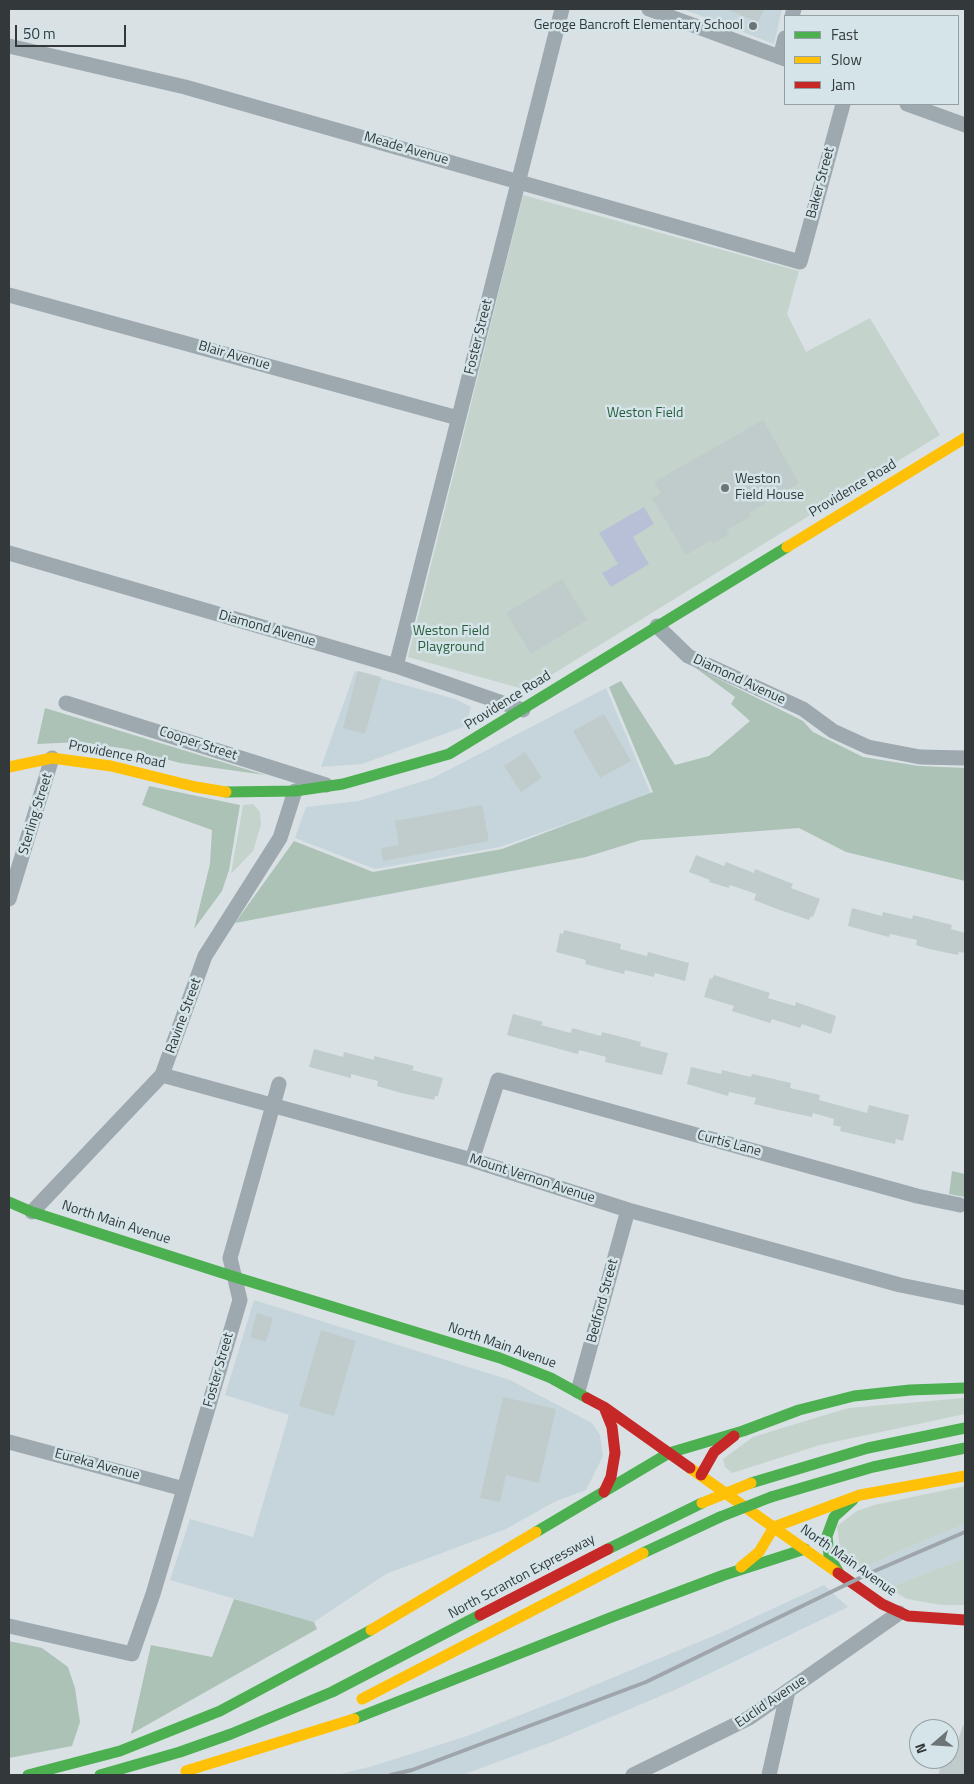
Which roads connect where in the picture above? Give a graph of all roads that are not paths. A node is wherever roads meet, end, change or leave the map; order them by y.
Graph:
1 (562, 9) edge
2 (649, 9) edge
3 (784, 45) edge
4 (9, 46) edge
5 (782, 58) edge
6 (843, 105) edge
7 (910, 105) edge
8 (965, 125) edge
9 (519, 180) junction
10 (800, 262) joint
11 (9, 295) edge
12 (458, 418) junction
13 (965, 438) edge
14 (9, 553) edge
15 (656, 626) junction
16 (396, 666) junction
17 (66, 703) dead end
18 (523, 710) junction
19 (52, 758) junction
20 (965, 758) edge
21 (9, 767) edge
22 (329, 786) junction
23 (294, 791) junction
24 (9, 899) edge
25 (162, 1075) junction
26 (279, 1084) dead end
27 (272, 1105) junction
28 (472, 1160) junction
29 (9, 1202) edge
30 (960, 1205) dead end
31 (628, 1210) junction
32 (32, 1212) junction
33 (236, 1277) junction
34 (965, 1298) edge
35 (965, 1388) edge
36 (578, 1391) junction
37 (604, 1407) junction
38 (965, 1428) edge
39 (743, 1430) junction
40 (9, 1442) edge
41 (965, 1448) edge
42 (669, 1453) junction
43 (701, 1475) junction
44 (965, 1476) edge
45 (184, 1489) junction
46 (604, 1492) junction
47 (860, 1495) junction
48 (774, 1527) junction
49 (805, 1549) junction
50 (839, 1573) junction
51 (724, 1575) junction
52 (899, 1613) junction
53 (965, 1620) edge
54 (9, 1626) edge
55 (788, 1691) junction
56 (348, 1706) dead end
57 (331, 1714) dead end
58 (186, 1771) junction
59 (28, 1775) edge
60 (100, 1775) edge
61 (173, 1775) edge
62 (634, 1775) edge
63 (769, 1775) edge

1 - 9 street, Foster Street
2 - 5 street
3 - 5 street
4 - 9 street, Meade Avenue
6 - 10 street, Baker Street
7 - 8 street
9 - 10 street, Meade Avenue
9 - 12 street, Foster Street
11 - 12 street, Blair Avenue
12 - 16 street, Foster Street
13 - 15 main road, Providence Road
14 - 16 street, Diamond Avenue
15 - 18 main road, Providence Road
15 - 20 street, Diamond Avenue
16 - 18 street, Diamond Avenue
17 - 22 street, Cooper Street
18 - 22 main road, Providence Road
19 - 21 main road, Providence Road
19 - 23 main road, Providence Road
19 - 24 street, Sterling Street
22 - 23 main road, Providence Road
23 - 25 street, Ravine Street
25 - 27 street, Mount Vernon Avenue
25 - 32 street, Ravine Street
26 - 27 street, Foster Street
27 - 28 street, Mount Vernon Avenue
27 - 33 street, Foster Street
28 - 30 street, Curtis Lane
28 - 31 street, Mount Vernon Avenue
29 - 32 main road, North Main Avenue
31 - 34 street, Mount Vernon Avenue
31 - 36 street, Bedford Street
32 - 33 main road, North Main Avenue
33 - 36 main road, North Main Avenue
33 - 45 street, Foster Street
35 - 39 main road
36 - 37 main road, North Main Avenue
37 - 42 main road, North Main Avenue
37 - 46 main road
38 - 60 main road, North Scranton Expressway, bridge
39 - 42 main road
39 - 43 main road
40 - 45 street, Eureka Avenue
41 - 56 main road, bridge
42 - 43 main road, North Main Avenue
42 - 46 main road
43 - 48 main road, North Main Avenue
44 - 47 main road
45 - 54 street, Foster Street
46 - 59 main road
47 - 48 main road
47 - 50 main road
48 - 49 main road, North Main Avenue
48 - 51 main road
49 - 50 main road, North Main Avenue
49 - 51 main road
50 - 52 main road, North Main Avenue
51 - 58 main road
52 - 53 main road, North Main Avenue
52 - 55 street, Euclid Avenue
55 - 62 street, Euclid Avenue
55 - 63 street
57 - 58 main road
58 - 61 main road

